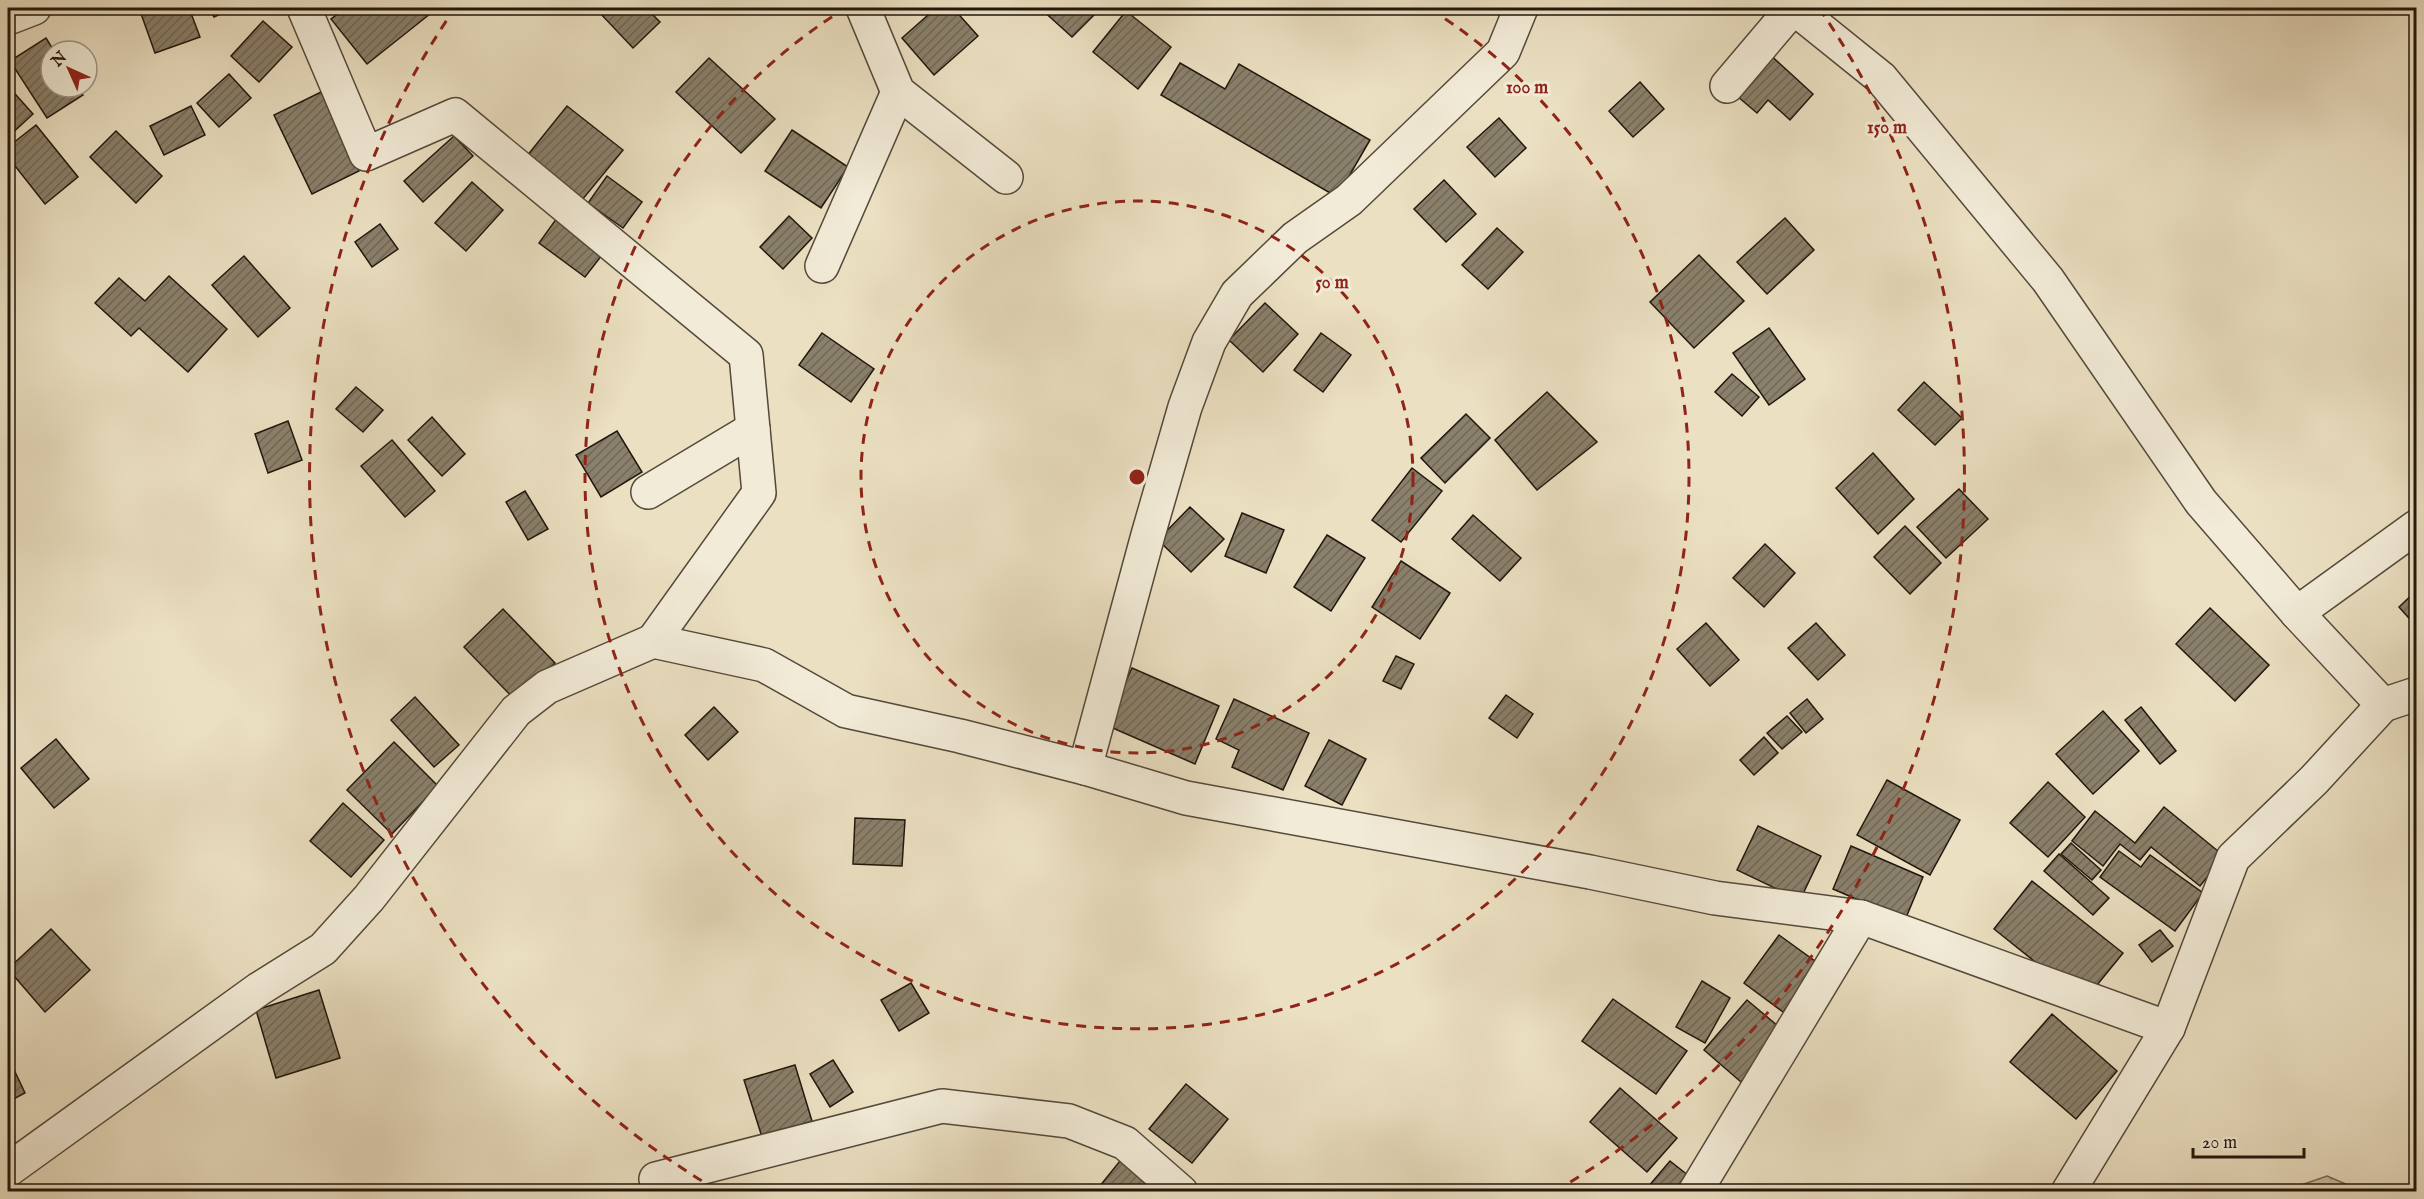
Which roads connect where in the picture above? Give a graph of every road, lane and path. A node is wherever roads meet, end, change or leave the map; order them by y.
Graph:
1 (33, 8) edge
2 (304, 8) edge
3 (863, 8) edge
4 (1521, 8) edge
5 (1794, 8) edge
6 (8, 18) edge
7 (1726, 86) dead end
8 (898, 92) junction
9 (1006, 177) dead end
10 (822, 266) dead end
11 (753, 429) junction
12 (648, 492) dead end
13 (2416, 527) edge
14 (2298, 613) junction
15 (653, 641) junction
16 (2416, 694) edge
17 (2383, 705) junction
18 (1085, 768) junction
19 (1861, 917) junction
20 (2168, 1028) junction
21 (8, 1170) edge
22 (656, 1179) dead end
23 (1181, 1191) edge
24 (1695, 1191) edge
25 (2068, 1191) edge

1 - 6 street
2 - 11 street
3 - 8 street
4 - 18 street
5 - 7 street
5 - 14 street
8 - 9 street
8 - 10 street
11 - 12 street
11 - 15 street
13 - 14 street
14 - 17 street
15 - 18 street
15 - 21 street
16 - 17 street
17 - 20 street
18 - 19 street
19 - 20 street
19 - 24 street
20 - 25 street
22 - 23 street

